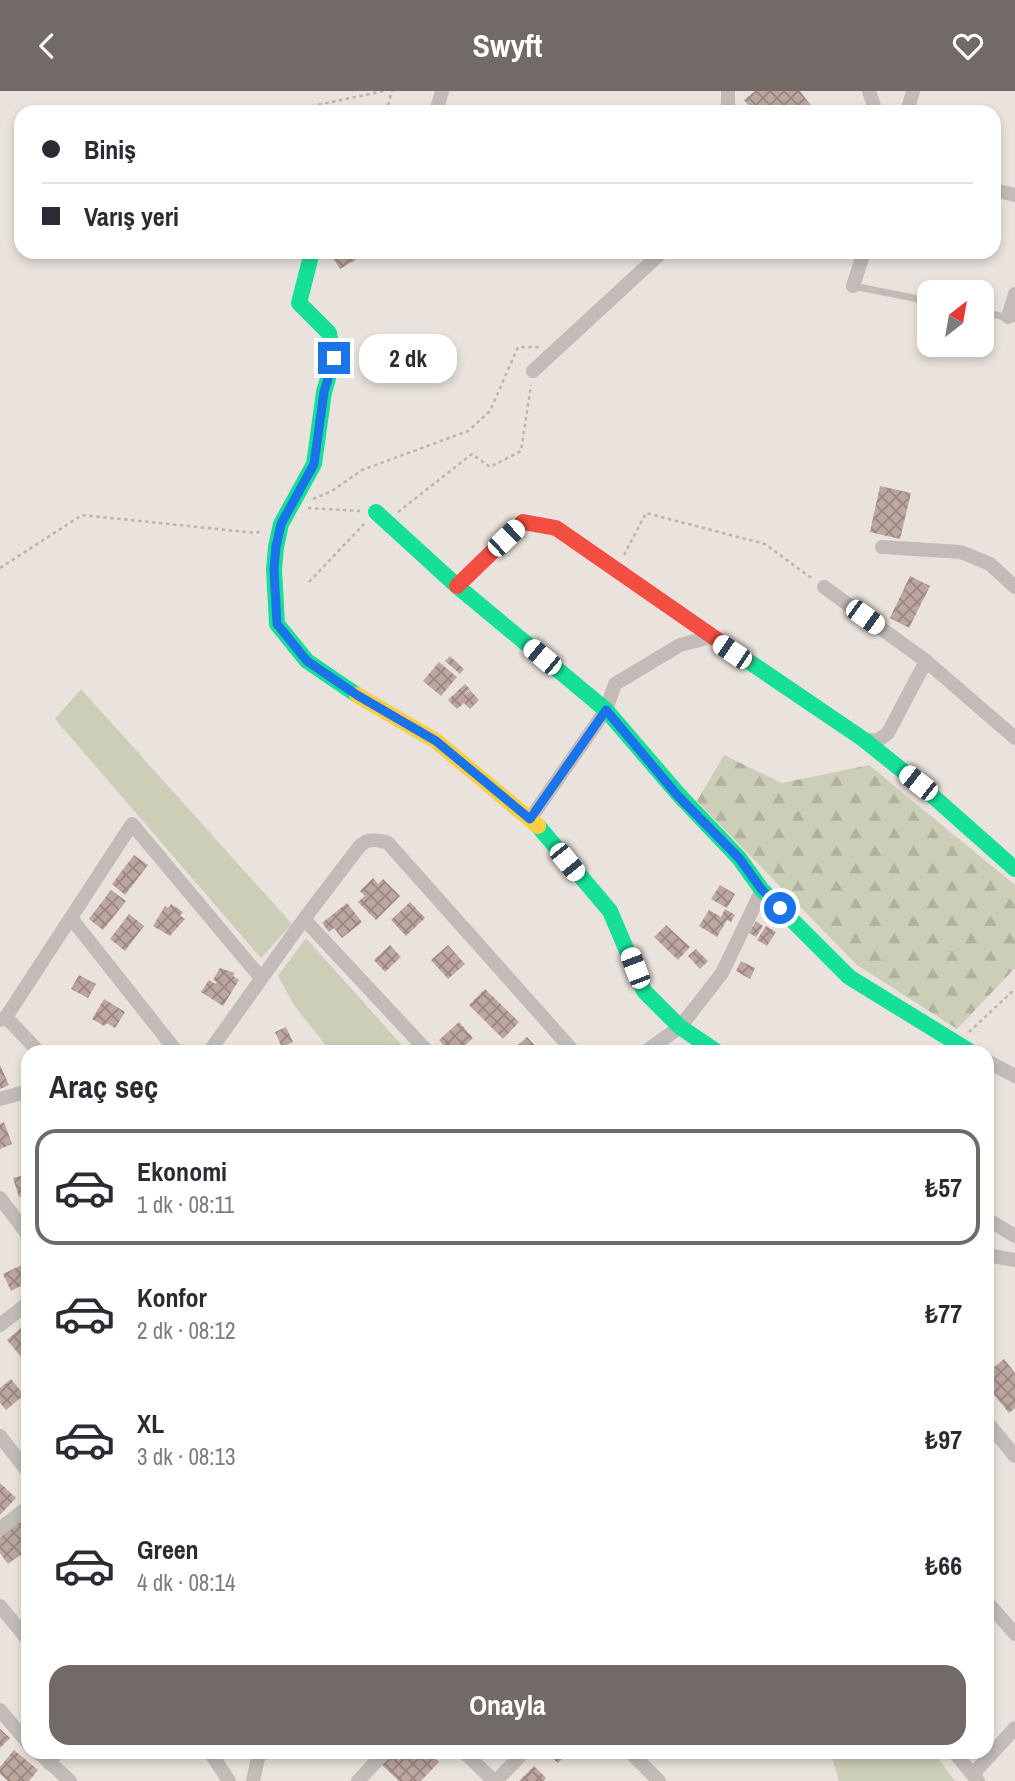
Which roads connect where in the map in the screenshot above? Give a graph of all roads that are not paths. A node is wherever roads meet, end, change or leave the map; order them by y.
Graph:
1 (310, 259) edge
2 (654, 259) edge
3 (862, 259) edge
4 (853, 286) joint
5 (1015, 294) edge
6 (917, 299) edge
7 (1011, 318) edge
8 (533, 371) road end
9 (376, 512) road end
10 (882, 547) dead end
11 (457, 586) junction
12 (824, 587) road end
13 (1015, 587) edge
14 (711, 637) junction
15 (926, 661) junction
16 (606, 710) junction
17 (1015, 738) edge
18 (863, 739) junction
19 (530, 819) junction
20 (1015, 869) edge
21 (762, 890) junction
22 (71, 918) junction
23 (304, 919) junction
24 (261, 978) junction
25 (3, 1019) edge
26 (680, 1027) junction
27 (31, 1045) edge
28 (171, 1045) edge
29 (214, 1045) edge
30 (421, 1045) edge
31 (568, 1045) edge
32 (655, 1045) edge
33 (707, 1045) edge
34 (959, 1045) edge
35 (994, 1065) edge
36 (1015, 1076) edge
37 (21, 1093) edge
38 (0, 1099) edge
39 (0, 1198) edge
40 (994, 1223) edge
41 (21, 1226) edge
42 (1015, 1235) edge
43 (994, 1256) edge
44 (1015, 1260) edge
45 (21, 1308) edge
46 (0, 1325) edge
47 (994, 1430) edge
48 (0, 1436) edge
49 (1015, 1456) edge
50 (21, 1463) edge
51 (21, 1512) edge
52 (0, 1529) edge
53 (0, 1606) edge
54 (994, 1610) edge
55 (21, 1632) edge
56 (1015, 1634) edge
57 (0, 1710) edge
58 (1015, 1728) edge
59 (21, 1735) edge
60 (994, 1754) edge
61 (55, 1759) edge
62 (215, 1759) edge
63 (258, 1759) edge
64 (378, 1759) edge
65 (471, 1759) edge
66 (517, 1759) edge
67 (636, 1759) edge
68 (960, 1759) edge
69 (990, 1759) edge
70 (61, 1778) edge
71 (975, 1778) edge
72 (655, 1780) edge
73 (229, 1781) edge
74 (253, 1781) edge
75 (358, 1781) edge
76 (495, 1781) edge

1 - 19 street
2 - 8 street
3 - 4 street
4 - 6 lane
5 - 7 street
9 - 11 street
10 - 13 street
11 - 14 street
11 - 16 street
12 - 15 street
14 - 16 street
14 - 18 street
15 - 17 street
15 - 18 street
16 - 19 street
16 - 21 street
18 - 20 street
19 - 26 street
21 - 26 street
21 - 34 street
22 - 24 street
22 - 25 street
22 - 28 street
23 - 24 street
23 - 30 street
23 - 31 street
24 - 29 street
25 - 27 street
26 - 32 street
26 - 33 street
35 - 36 street
37 - 38 street
39 - 41 street
40 - 42 street
43 - 44 street
45 - 46 street
47 - 49 street
48 - 50 street
51 - 52 street
53 - 55 street
54 - 56 street
57 - 59 street
58 - 60 street
61 - 70 street
62 - 73 street
63 - 74 street
64 - 75 street
65 - 76 street
66 - 76 street
67 - 72 street
68 - 71 street
69 - 71 street

